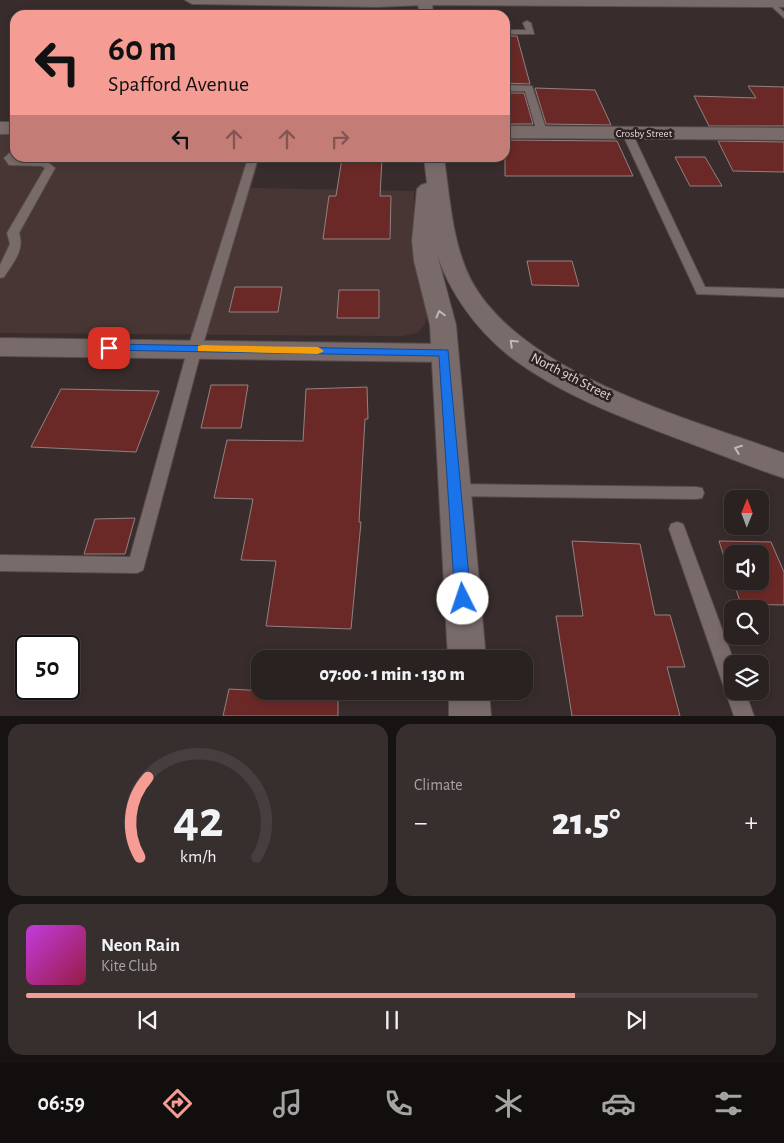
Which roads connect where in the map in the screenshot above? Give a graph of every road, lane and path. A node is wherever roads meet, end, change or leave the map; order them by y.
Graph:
1 (192, 0) edge
2 (236, 0) edge
3 (342, 0) edge
4 (317, 1) edge
5 (532, 1) edge
6 (777, 3) edge
7 (425, 5) edge
8 (784, 16) edge
9 (528, 23) dead end
10 (510, 32) edge
11 (510, 88) edge
12 (510, 132) edge
13 (542, 132) junction
14 (627, 133) junction
15 (784, 134) edge
16 (12, 162) edge
17 (252, 162) edge
18 (433, 162) edge
19 (435, 162) edge
20 (0, 233) edge
21 (13, 233) junction
22 (0, 274) edge
23 (784, 293) edge
24 (0, 346) edge
25 (195, 348) junction
26 (444, 353) junction
27 (784, 466) edge
28 (455, 490) junction
29 (696, 493) dead end
30 (677, 529) dead end
31 (0, 563) edge
32 (466, 650) edge
33 (724, 661) edge
34 (469, 700) edge
35 (738, 700) edge
36 (470, 716) edge
37 (744, 716) edge

1 - 2 street
2 - 4 street
3 - 4 street
4 - 7 street
5 - 6 street
5 - 7 street
6 - 8 lane
9 - 10 lane
11 - 13 lane
12 - 13 street, Crosby Street
13 - 14 street, Crosby Street
14 - 15 street, Crosby Street
14 - 23 lane
16 - 21 lane
17 - 25 lane
26 -> 18 street
27 -> 19 street, North 9th Street
20 - 21 lane
21 - 22 lane
24 - 25 street
25 - 26 street
25 - 31 lane
26 - 28 street
28 - 29 lane
28 - 32 street
30 - 33 lane
34 - 36 street
35 - 37 lane

